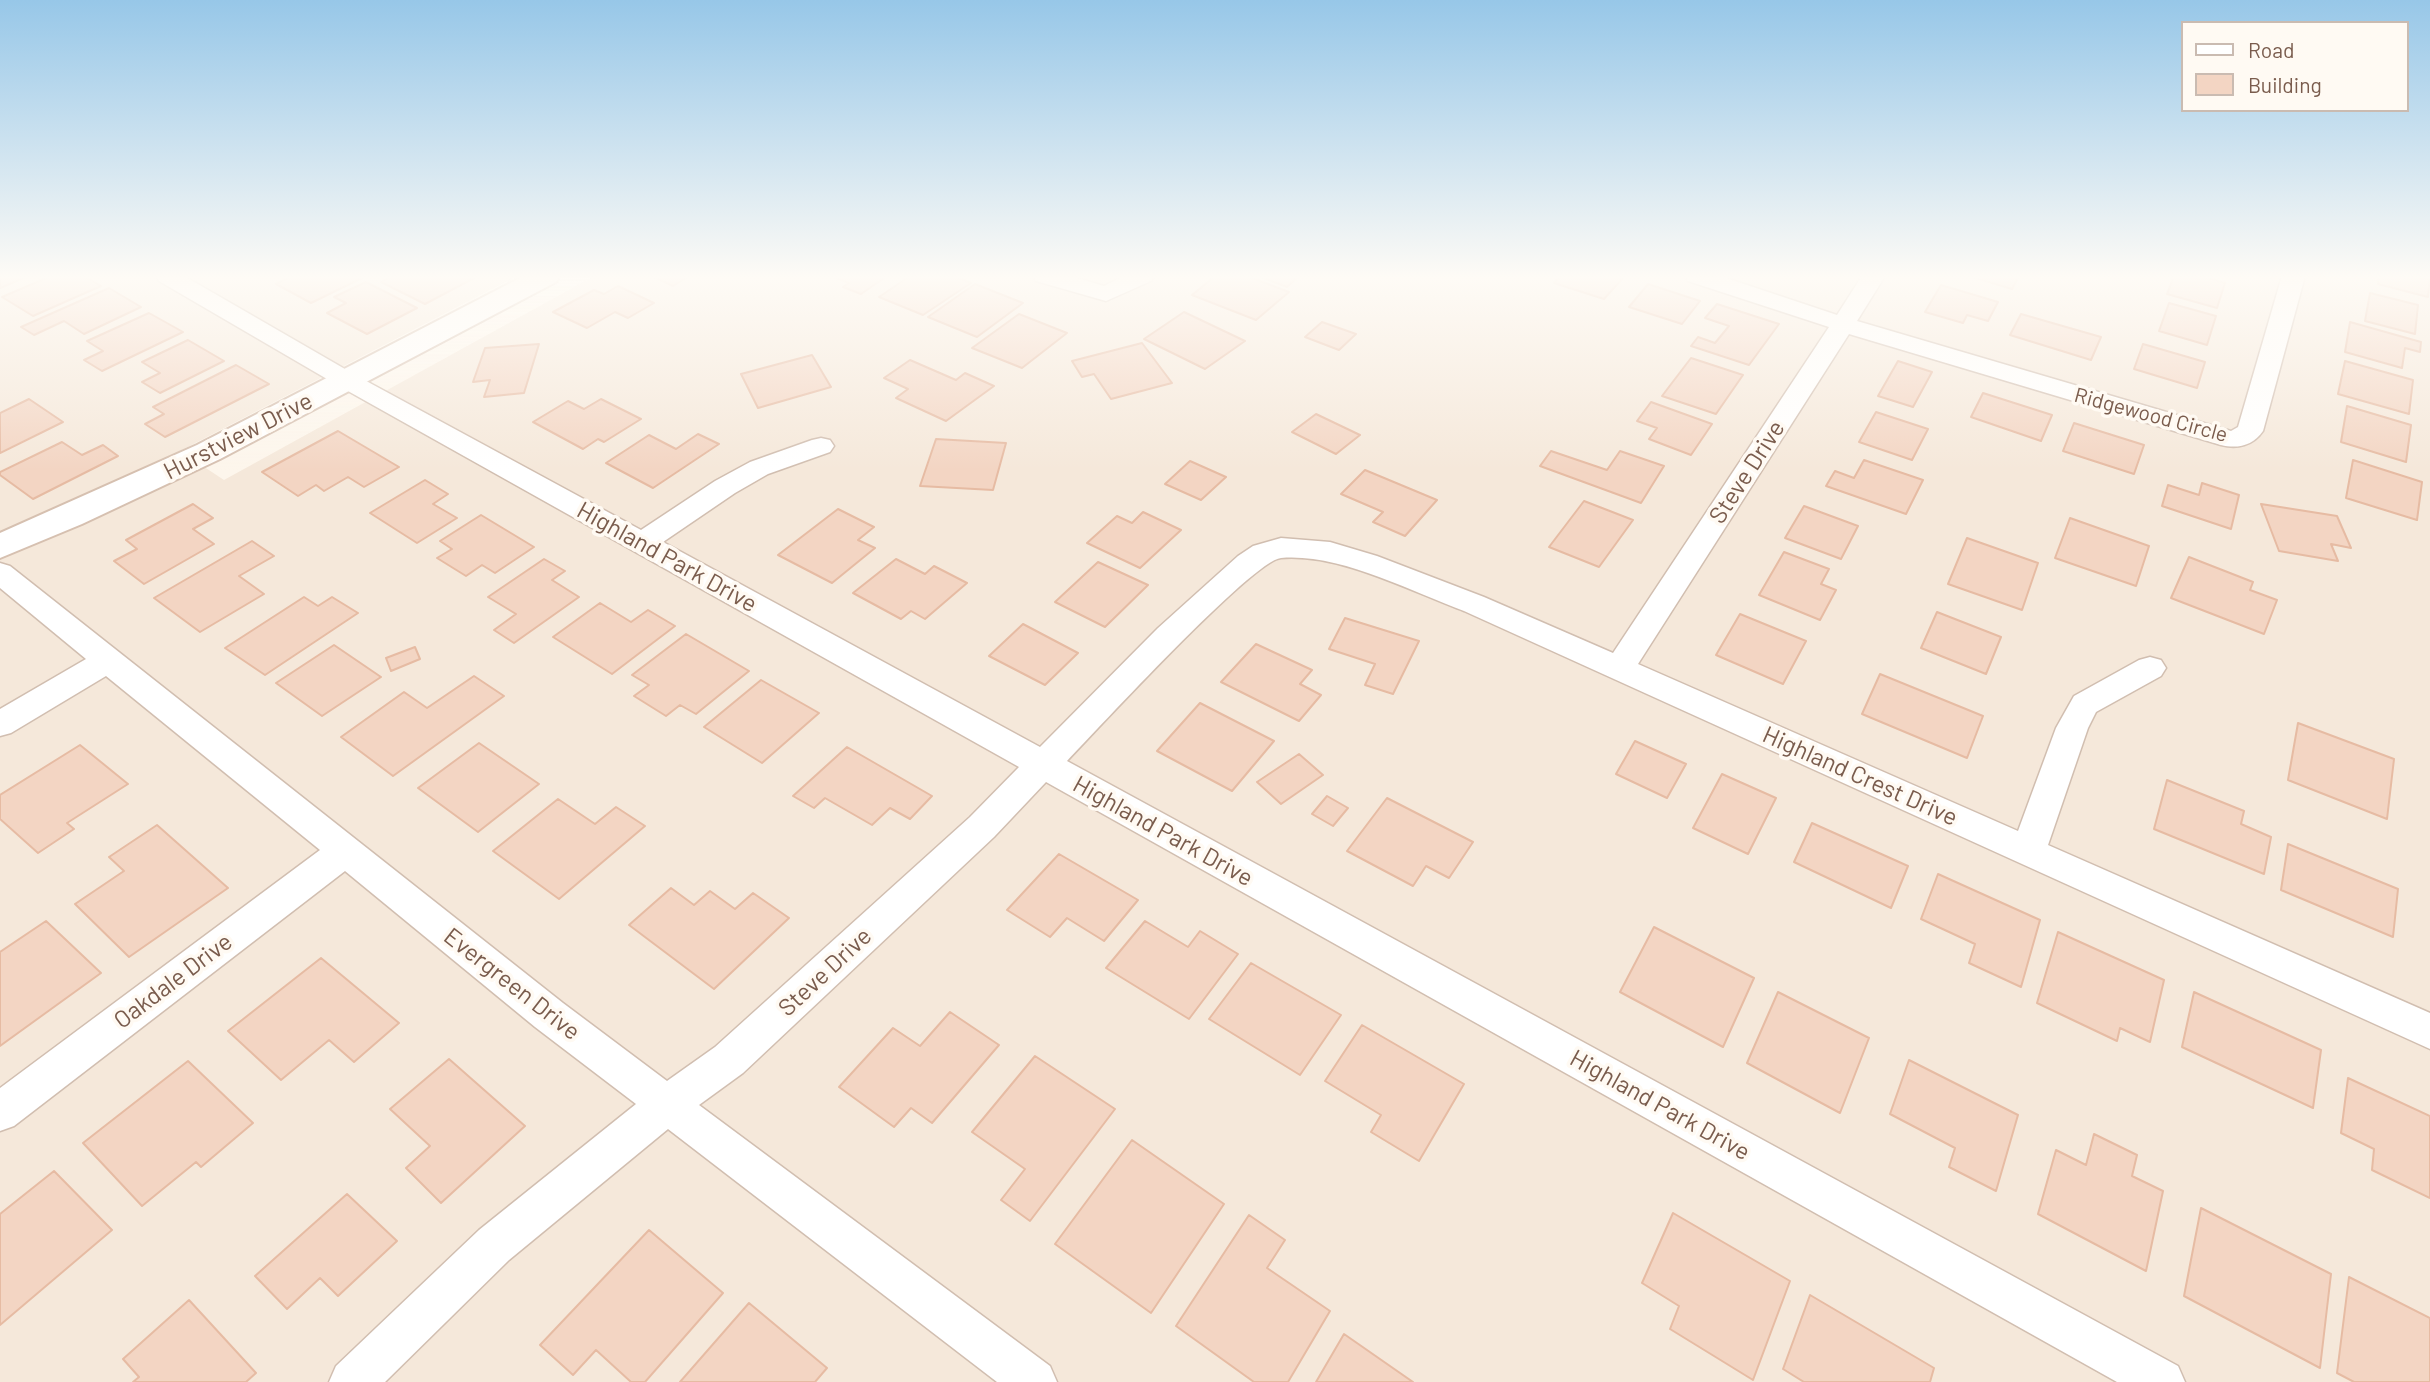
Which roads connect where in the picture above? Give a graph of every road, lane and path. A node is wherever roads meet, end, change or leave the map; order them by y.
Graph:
1 (278, 340) edge
2 (424, 340) edge
3 (1831, 340) edge
4 (1897, 340) edge
5 (2276, 340) edge
6 (348, 381) junction
7 (821, 446) dead end
8 (642, 543) junction
9 (0, 546) edge
10 (1282, 548) joint
11 (0, 573) edge
12 (108, 660) junction
13 (1620, 667) junction
14 (2150, 668) dead end
15 (0, 724) edge
16 (1043, 765) junction
17 (345, 851) junction
18 (2028, 852) junction
19 (2430, 1031) edge
20 (666, 1105) junction
21 (0, 1112) edge
22 (352, 1382) edge
23 (1034, 1382) edge
24 (2162, 1382) edge

1 - 6 street, Highland Park Drive
2 - 6 street, Hurstview Drive
3 - 13 street, Steve Drive
4 - 5 street, Ridgewood Circle
6 - 8 street, Highland Park Drive
6 - 9 street, Hurstview Drive
7 - 8 street
8 - 16 street, Highland Park Drive
10 - 13 street, Highland Crest Drive
10 - 16 street, Steve Drive
11 - 12 street, Evergreen Drive
12 - 15 street
12 - 17 street, Evergreen Drive
13 - 18 street, Highland Crest Drive
14 - 18 street
16 - 20 street, Steve Drive
16 - 24 street, Highland Park Drive
17 - 20 street, Evergreen Drive
17 - 21 street, Oakdale Drive
18 - 19 street, Highland Crest Drive
20 - 22 street, Steve Drive
20 - 23 street, Evergreen Drive

